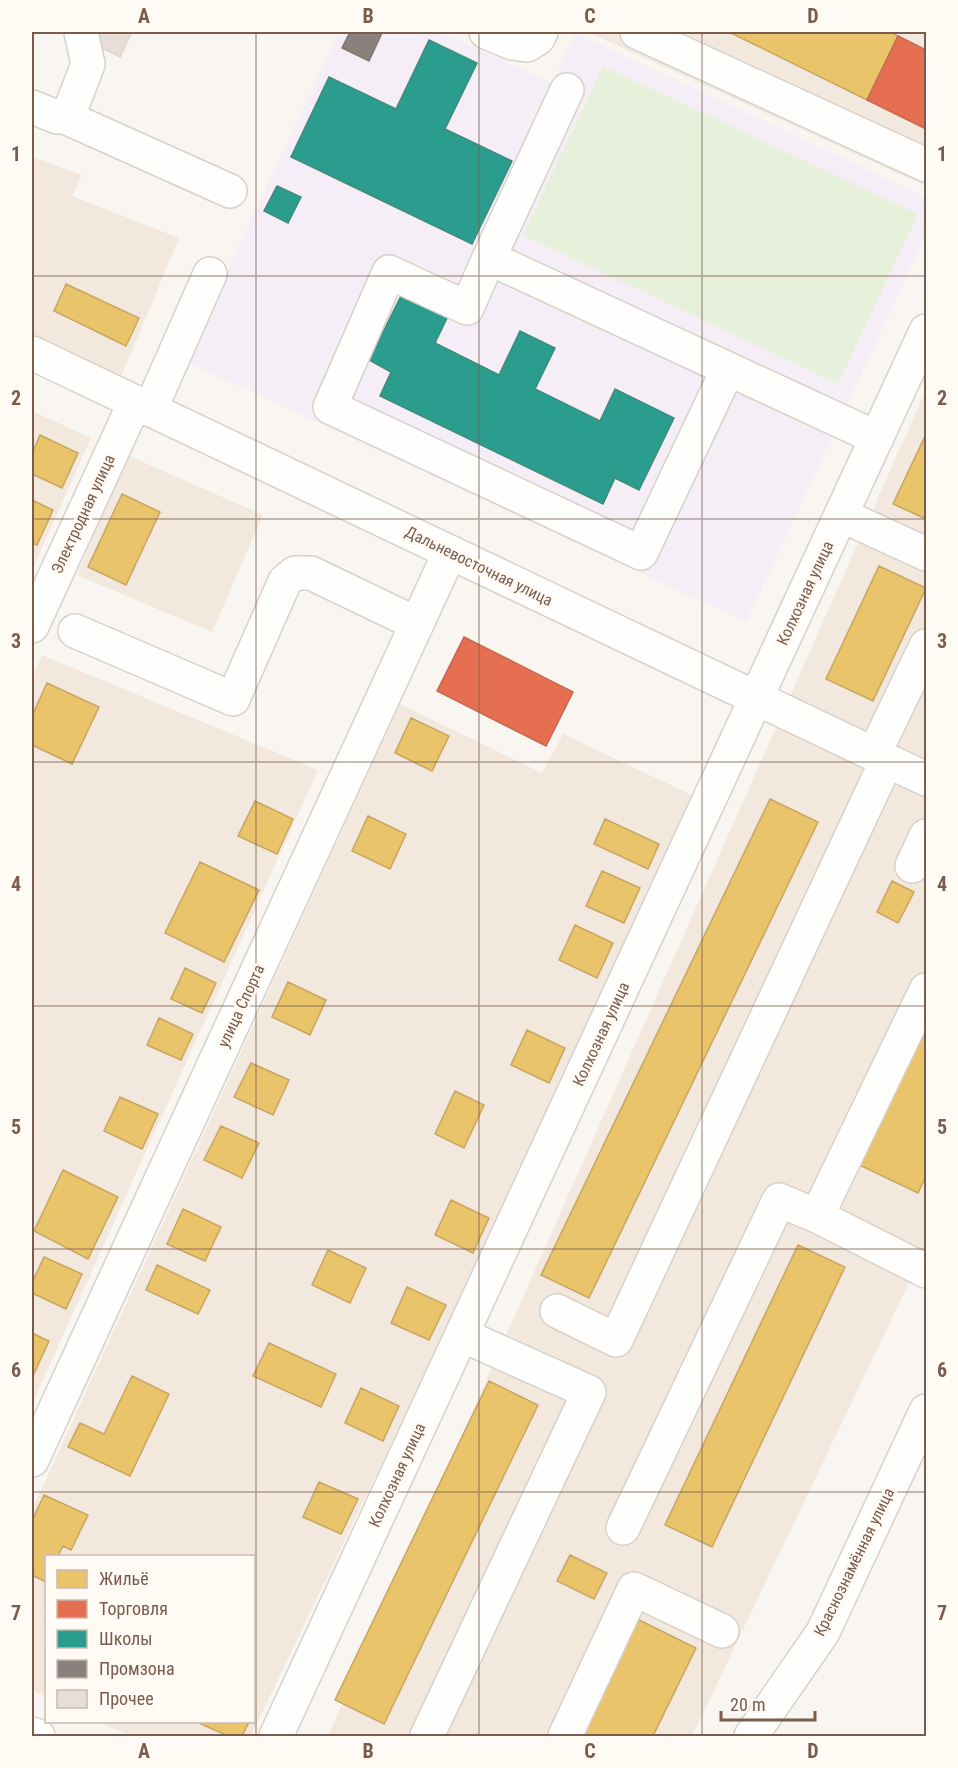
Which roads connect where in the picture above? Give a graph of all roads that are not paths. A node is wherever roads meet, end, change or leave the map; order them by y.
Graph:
1 (81, 32) edge
2 (486, 32) edge
3 (541, 32) edge
4 (637, 32) edge
5 (567, 90) dead end
6 (32, 107) edge
7 (64, 117) junction
8 (927, 165) edge
9 (230, 191) dead end
10 (489, 258) junction
11 (210, 274) dead end
12 (927, 331) edge
13 (32, 353) edge
14 (728, 369) junction
15 (143, 406) junction
16 (877, 438) junction
17 (841, 515) junction
18 (450, 552) junction
19 (927, 554) edge
20 (417, 624) junction
21 (32, 626) edge
22 (75, 631) dead end
23 (927, 646) edge
24 (757, 698) junction
25 (881, 757) junction
26 (927, 779) edge
27 (927, 836) edge
28 (912, 866) dead end
29 (927, 990) edge
30 (818, 1216) junction
31 (927, 1270) edge
32 (557, 1311) dead end
33 (462, 1335) junction
34 (927, 1411) edge
35 (32, 1460) edge
36 (623, 1528) dead end
37 (722, 1631) dead end
38 (32, 1734) edge
39 (279, 1736) edge
40 (38, 1737) edge
41 (427, 1737) edge
42 (565, 1737) edge
43 (751, 1737) edge

1 - 7 street
2 - 3 street
4 - 8 street
5 - 10 street
6 - 7 street
7 - 9 street
10 - 14 street
10 - 14 street
11 - 15 street, Электродная улица
12 - 16 street, Колхозная улица
13 - 15 street, Дальневосточная улица
14 - 16 street
15 - 18 street, Дальневосточная улица
15 - 21 street, Электродная улица
16 - 17 street, Колхозная улица
17 - 19 street
17 - 24 street, Колхозная улица
18 - 20 street, улица Спорта
18 - 24 street, Дальневосточная улица
20 - 22 street
20 - 35 street, улица Спорта
23 - 25 street
24 - 25 street, Дальневосточная улица
24 - 33 street, Колхозная улица
25 - 26 street, Дальневосточная улица
25 - 32 street
27 - 28 street
29 - 30 street
30 - 31 street
30 - 36 street
33 - 39 street, Колхозная улица
33 - 41 street
34 - 43 street, Краснознамённая улица
37 - 42 street
38 - 40 street

